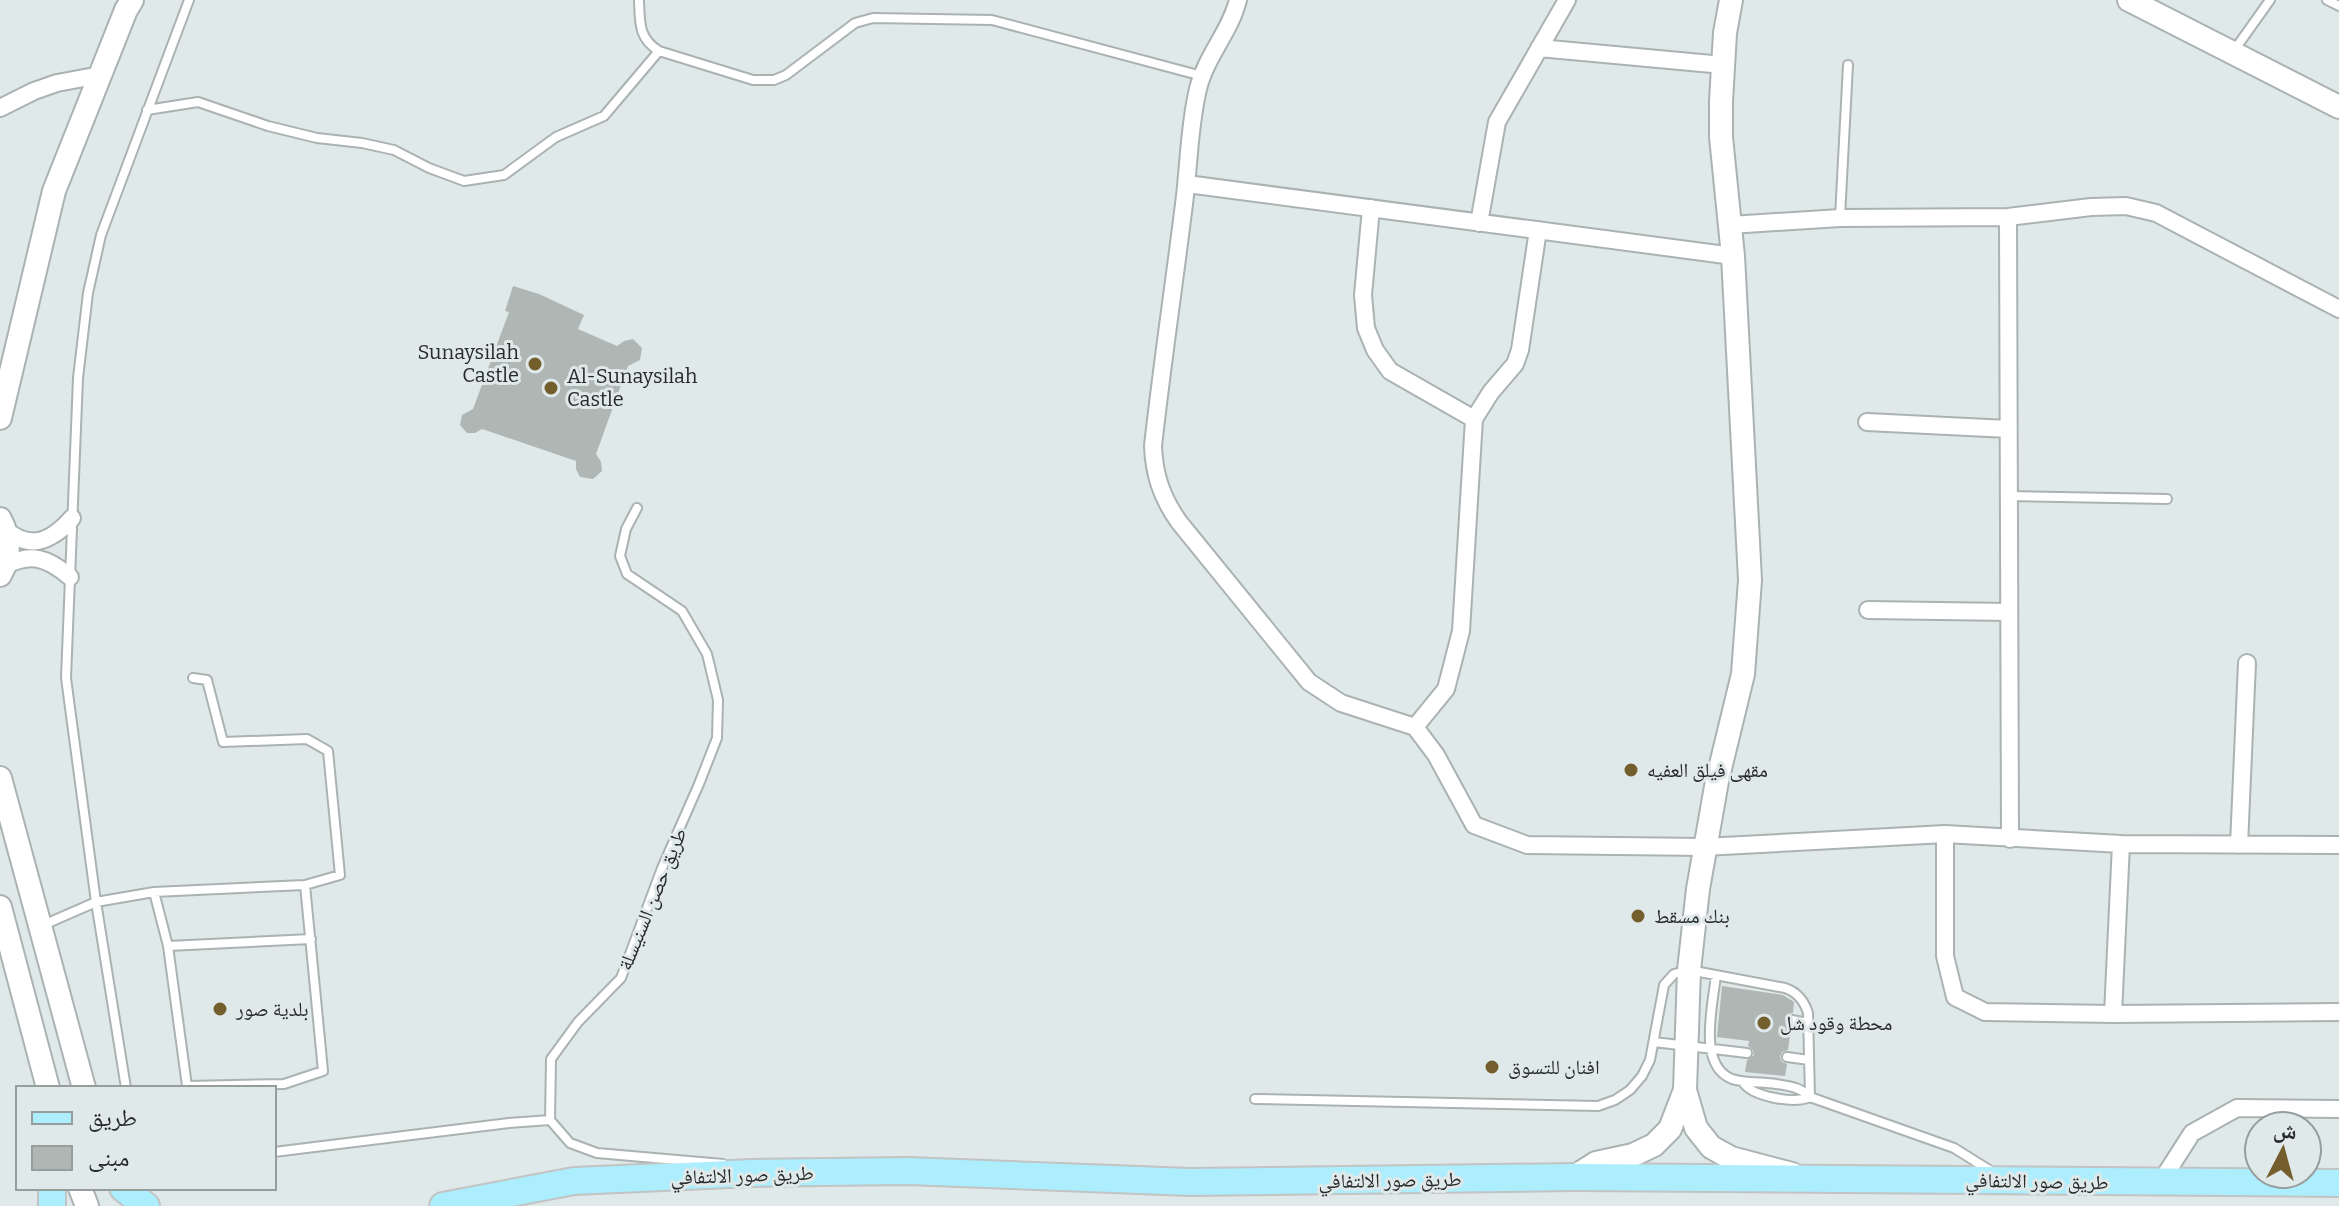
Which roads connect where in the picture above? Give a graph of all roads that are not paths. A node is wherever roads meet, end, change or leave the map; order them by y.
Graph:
1 (132, 0) edge
2 (189, 0) edge
3 (639, 0) edge
4 (1238, 0) edge
5 (1567, 0) edge
6 (1731, 0) edge
7 (2270, 0) edge
8 (2327, 0) edge
9 (2134, 1) edge
10 (2339, 6) edge
11 (1539, 48) junction
12 (659, 51) junction
13 (2233, 53) junction
14 (1723, 65) junction
15 (1848, 65) dead end
16 (100, 75) junction
17 (1202, 76) junction
18 (2337, 102) edge
19 (0, 108) edge
20 (147, 110) junction
21 (1187, 184) junction
22 (1371, 208) junction
23 (2008, 217) junction
24 (1840, 218) junction
25 (1479, 223) junction
26 (1730, 225) junction
27 (1538, 230) junction
28 (1733, 256) junction
29 (2339, 309) edge
30 (0, 418) edge
31 (1474, 419) junction
32 (1867, 422) dead end
33 (2008, 429) junction
34 (2009, 496) junction
35 (2167, 499) dead end
36 (637, 508) dead end
37 (72, 518) junction
38 (2, 521) edge
39 (2, 571) edge
40 (70, 577) junction
41 (1868, 610) dead end
42 (2009, 612) junction
43 (2247, 663) dead end
44 (193, 678) dead end
45 (1415, 727) junction
46 (0, 778) edge
47 (1945, 834) junction
48 (2010, 839) junction
49 (2121, 844) junction
50 (2239, 845) junction
51 (2339, 845) edge
52 (1704, 847) junction
53 (305, 885) junction
54 (154, 892) junction
55 (96, 902) junction
56 (0, 907) edge
57 (41, 927) junction
58 (3, 934) edge
59 (311, 939) junction
60 (168, 946) junction
61 (1689, 970) junction
62 (1716, 975) junction
63 (2339, 1012) edge
64 (2113, 1014) junction
65 (1792, 1020) dead end
66 (1809, 1023) junction
67 (1654, 1042) junction
68 (1685, 1046) junction
69 (1709, 1049) junction
70 (1747, 1053) dead end
71 (1787, 1057) dead end
72 (1809, 1060) junction
73 (47, 1086) edge
74 (83, 1086) edge
75 (126, 1086) edge
76 (1685, 1090) junction
77 (1810, 1097) junction
78 (1255, 1099) dead end
79 (2339, 1109) edge
80 (550, 1120) junction
81 (276, 1152) edge
82 (777, 1173) junction
83 (1574, 1177) junction
84 (1807, 1178) junction
85 (2004, 1181) junction
86 (2160, 1183) junction
87 (2339, 1183) edge
88 (126, 1190) edge
89 (146, 1206) edge
90 (443, 1206) edge

1 - 16 street
2 - 20 lane
3 - 12 lane
4 - 17 street
5 - 11 street
6 - 14 street
7 - 13 lane
8 - 10 lane
9 - 13 street
11 - 14 street
11 - 25 street
12 - 17 lane
12 - 20 lane
13 - 18 street
14 - 26 street
15 - 24 lane
16 - 19 street
16 - 30 street
17 - 21 street
20 - 37 lane
21 - 22 street
21 - 45 street
22 - 25 street
22 - 31 street
23 - 24 street
23 - 29 street
23 - 33 street
24 - 26 street
25 - 27 street
26 - 28 street
27 - 28 street
27 - 31 street
28 - 52 street
31 - 45 street
32 - 33 street
33 - 34 street
34 - 35 lane
34 - 42 street
36 - 80 lane, طريق حصن السنيسلة
37 - 38 street
37 - 40 lane
38 - 39 street
39 - 40 street
40 - 55 lane
41 - 42 street
42 - 48 street
43 - 50 street
44 - 53 lane
45 - 52 street
46 - 57 street
47 - 48 street
47 - 52 street
47 - 64 street
48 - 49 street
49 - 50 street
49 - 64 street
50 - 51 street
52 - 61 street
53 - 54 lane
53 - 59 lane
54 - 55 lane
54 - 60 lane
55 - 57 lane
55 - 75 lane
56 - 58 street
57 - 74 street
58 - 73 street
59 - 60 lane
59 - 60 lane
61 - 62 lane
61 - 67 lane
61 - 68 street
62 - 66 lane
62 - 69 lane
63 - 64 street
65 - 66 lane
66 - 72 lane
67 - 68 lane
67 - 78 lane
68 - 69 lane
68 - 76 street
69 - 70 lane
69 - 77 lane
71 - 72 lane
72 - 77 lane
76 - 83 street
76 - 84 street
77 - 85 lane
79 - 86 street
80 - 81 lane
80 - 82 lane
82 - 83 main road, طريق صور الالتفافي
82 - 90 main road, طريق صور الالتفافي
83 - 84 main road, طريق صور الالتفافي
84 - 85 main road, طريق صور الالتفافي
85 - 86 main road, طريق صور الالتفافي
86 - 87 main road, طريق صور الالتفافي
88 - 89 main road

